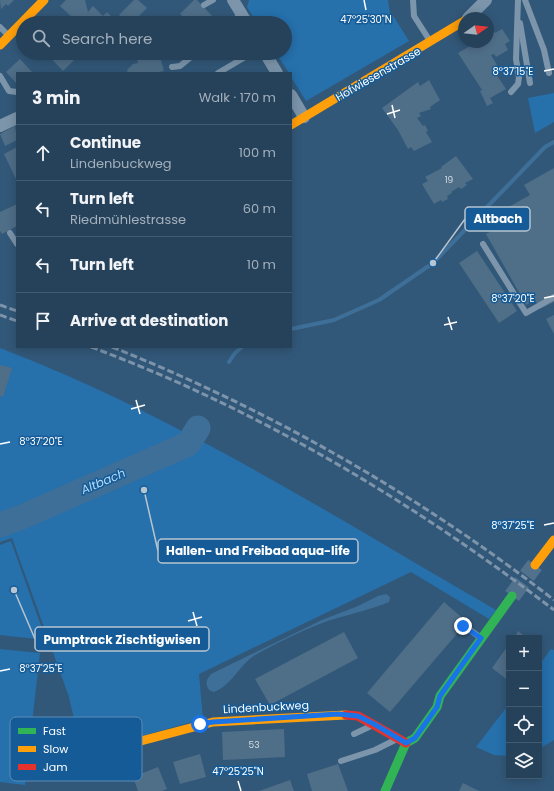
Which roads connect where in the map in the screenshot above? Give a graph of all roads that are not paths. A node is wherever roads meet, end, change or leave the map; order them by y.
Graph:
1 (44, 0) edge
2 (213, 0) edge
3 (233, 0) edge
4 (413, 0) edge
5 (486, 0) edge
6 (518, 0) edge
7 (525, 0) edge
8 (204, 5) dead end
9 (518, 10) junction
10 (474, 12) edge
11 (26, 16) edge
12 (243, 16) edge
13 (458, 25) edge
14 (0, 27) edge
15 (16, 28) edge
16 (9, 36) junction
17 (431, 42) junction
18 (0, 45) edge
19 (187, 60) edge
20 (240, 60) edge
21 (270, 60) edge
22 (172, 67) dead end
23 (220, 72) edge
24 (277, 72) edge
25 (549, 73) dead end
26 (0, 76) edge
27 (530, 83) dead end
28 (16, 92) edge
29 (511, 92) dead end
30 (292, 97) edge
31 (304, 117) junction
32 (16, 118) edge
33 (292, 124) edge
34 (0, 126) edge
35 (10, 233) dead end
36 (16, 242) edge
37 (483, 244) dead end
38 (554, 297) edge
39 (554, 540) edge
40 (535, 565) tunnel mouth
41 (512, 596) tunnel mouth
42 (463, 626) dead end
43 (481, 638) junction
44 (374, 724) junction
45 (354, 734) dead end
46 (142, 741) edge
47 (402, 741) junction
48 (342, 761) dead end
49 (385, 791) edge

1 - 11 street
2 - 8 lane
3 - 12 street
4 - 17 lane
5 - 10 street
6 - 9 lane
7 - 25 lane
9 - 27 lane
9 - 29 lane
13 - 17 street, Hofwiesenstrasse
14 - 16 lane
15 - 16 street
16 - 18 street
17 - 31 street, Hofwiesenstrasse
19 - 22 lane
20 - 23 lane
21 - 24 street
26 - 28 lane
30 - 31 street
31 - 33 street, Hofwiesenstrasse
32 - 34 street
35 - 36 lane
37 - 38 lane
39 - 40 street
41 - 43 street
42 - 43 lane
43 - 47 street
44 - 45 lane
44 - 46 street, Lindenbuckweg
44 - 47 street, Lindenbuckweg
47 - 48 lane
47 - 49 street

